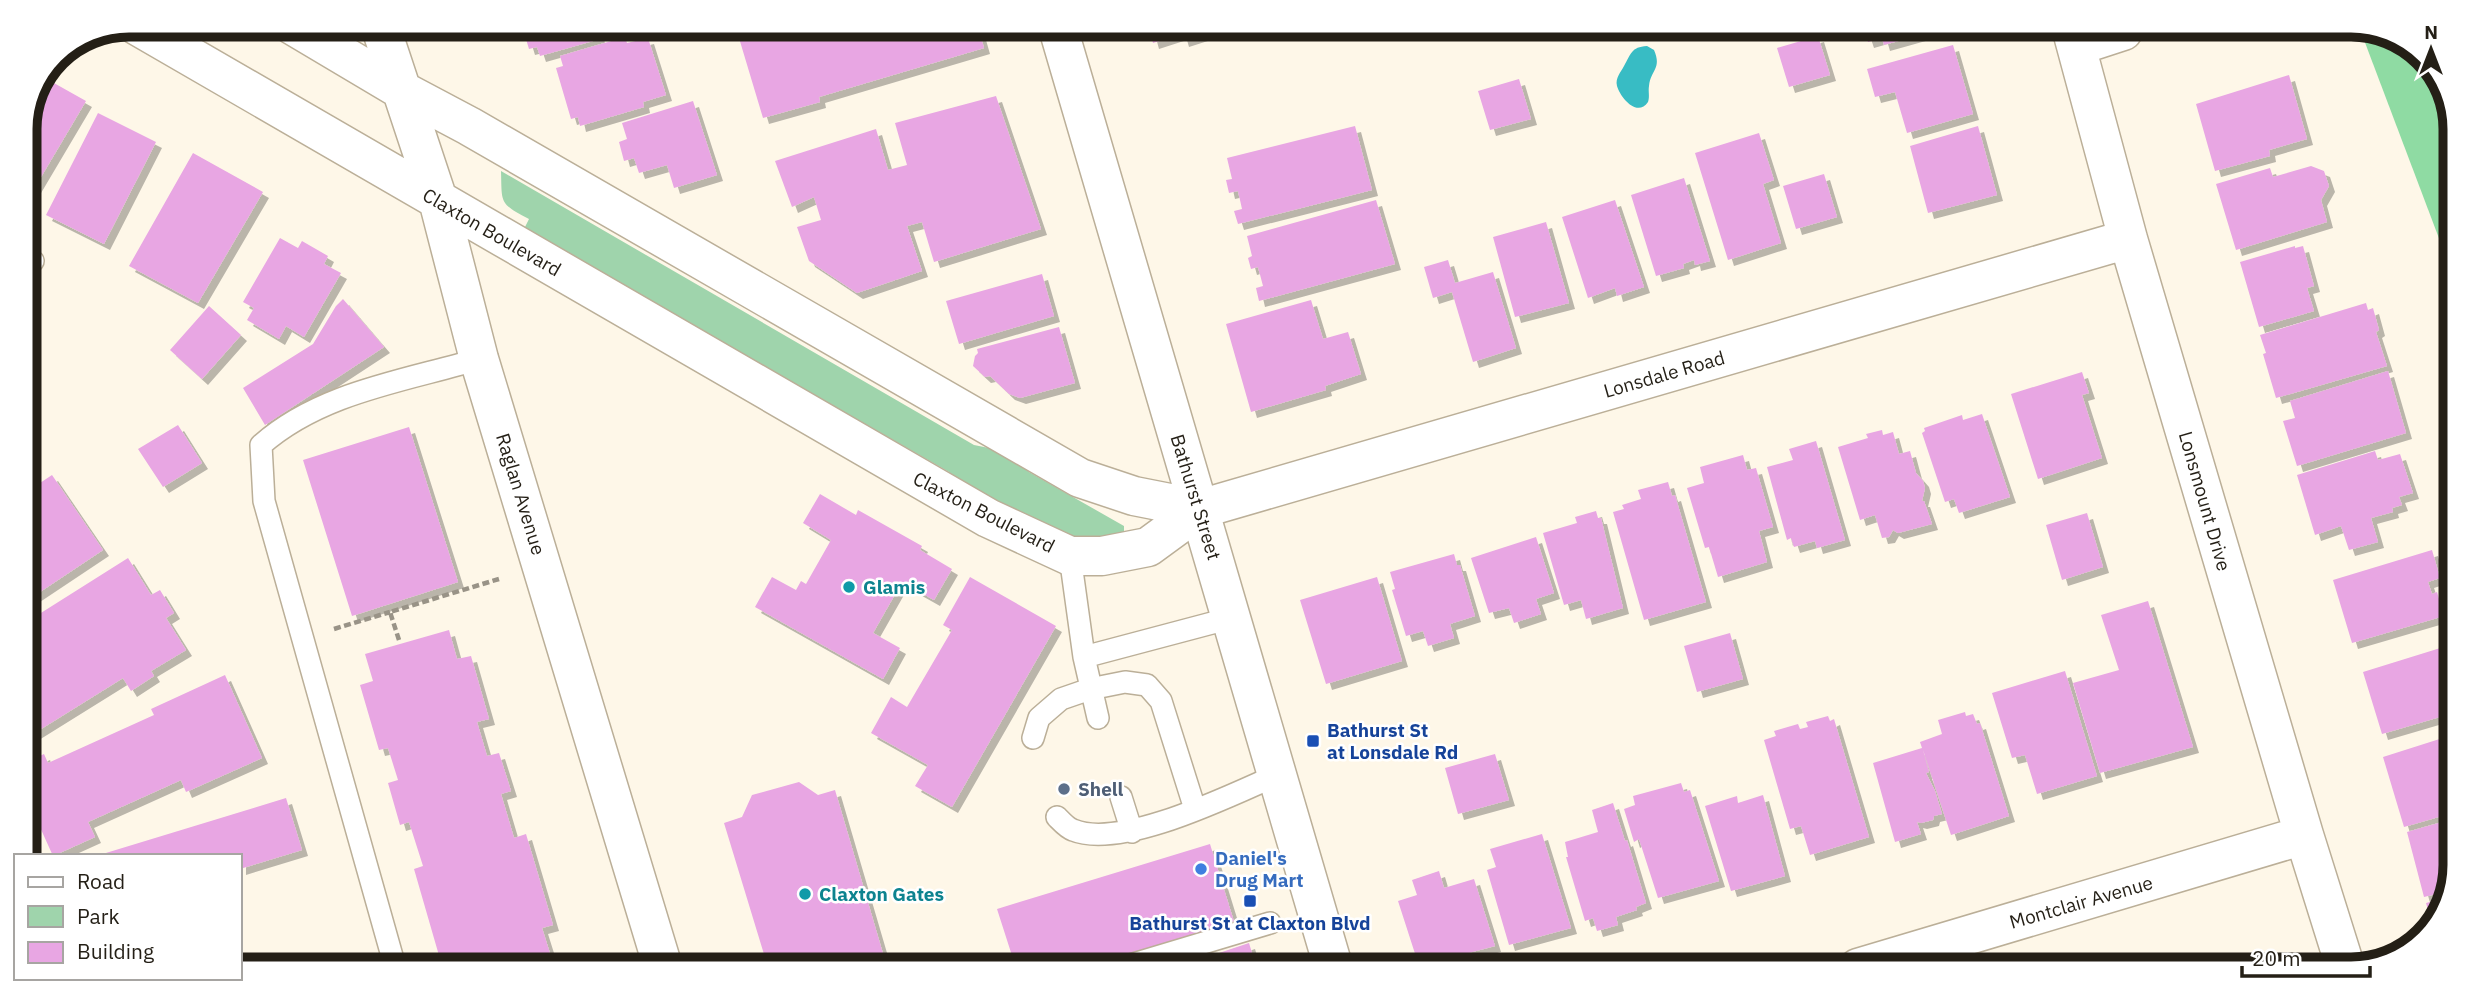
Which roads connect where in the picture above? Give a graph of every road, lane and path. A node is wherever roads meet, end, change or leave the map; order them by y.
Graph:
1 (157, 37) edge
2 (312, 37) edge
3 (384, 37) edge
4 (1061, 37) edge
5 (2075, 39) edge
6 (403, 91) junction
7 (438, 200) junction
8 (2127, 239) junction
9 (480, 359) junction
10 (1200, 509) junction
11 (1070, 556) junction
12 (499, 579) dead end
13 (390, 612) junction
14 (1231, 618) junction
15 (303, 638) junction
16 (399, 640) dead end
17 (1084, 657) junction
18 (1090, 689) junction
19 (1098, 718) dead end
20 (1033, 738) dead end
21 (1277, 775) junction
22 (1121, 797) dead end
23 (1195, 809) junction
24 (1057, 817) dead end
25 (1132, 832) junction
26 (2304, 835) junction
27 (1270, 923) dead end
28 (392, 957) edge
29 (660, 957) edge
30 (1157, 957) edge
31 (1330, 957) edge
32 (1895, 957) edge
33 (2342, 957) edge

1 - 7 street, Claxton Boulevard
2 - 6 street
3 - 6 street, Raglan Avenue
4 - 10 street, Bathurst Street
5 - 8 street, Lonsmount Drive
6 - 7 street, Raglan Avenue
6 - 10 street
7 - 9 street, Raglan Avenue
7 - 11 street, Claxton Boulevard
8 - 10 street, Lonsdale Road
8 - 26 street, Lonsmount Drive
9 - 15 lane
9 - 29 street, Raglan Avenue
10 - 11 street, Claxton Boulevard
10 - 14 street, Bathurst Street
11 - 17 lane
12 - 13 path
13 - 15 path
13 - 16 path
14 - 17 lane
14 - 21 street, Bathurst Street
15 - 28 lane
17 - 18 lane
18 - 19 lane
18 - 20 lane
18 - 23 lane
21 - 23 lane
21 - 31 street, Bathurst Street
22 - 25 lane
23 - 25 lane
24 - 25 lane
26 - 32 street, Montclair Avenue
26 - 33 street, Lonsmount Drive
27 - 30 lane

